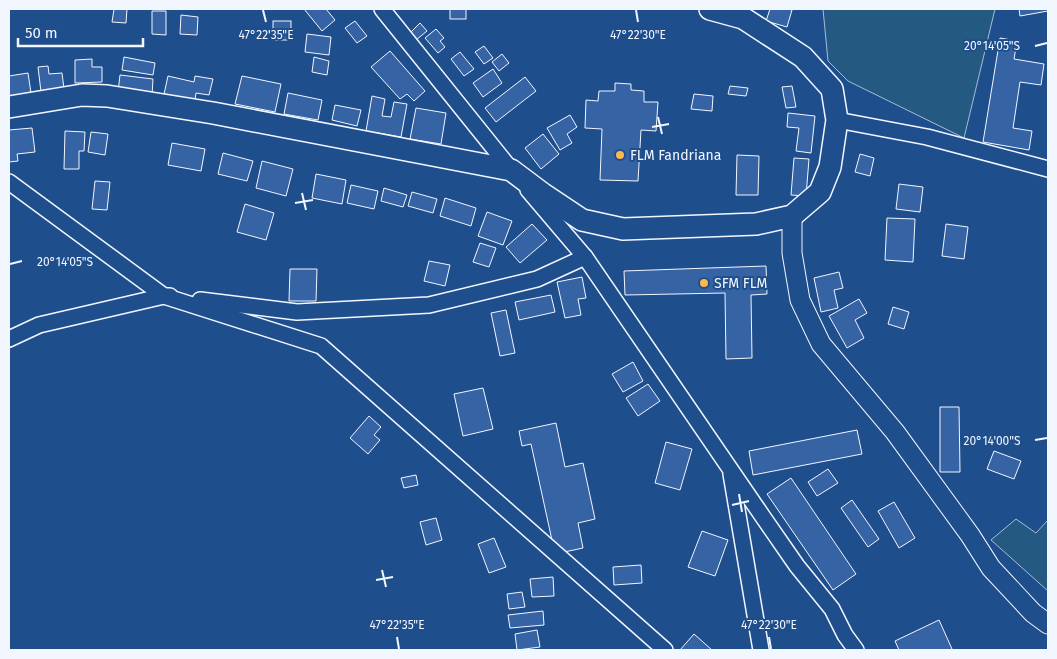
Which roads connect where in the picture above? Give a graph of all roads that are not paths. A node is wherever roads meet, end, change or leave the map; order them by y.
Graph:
1 (382, 9) edge
2 (710, 9) edge
3 (9, 107) edge
4 (837, 120) junction
5 (1048, 169) edge
6 (511, 170) junction
7 (9, 182) edge
8 (792, 216) junction
9 (585, 257) junction
10 (164, 296) junction
11 (9, 339) edge
12 (730, 468) junction
13 (1048, 624) edge
14 (665, 650) edge
15 (761, 650) edge
16 (856, 650) edge

1 - 6 street
2 - 4 main road
3 - 6 main road
4 - 5 street
4 - 8 main road
6 - 8 main road
6 - 9 street
7 - 10 street
8 - 13 street
9 - 10 street
9 - 12 street
10 - 11 street
10 - 14 street
12 - 15 street
12 - 16 street

